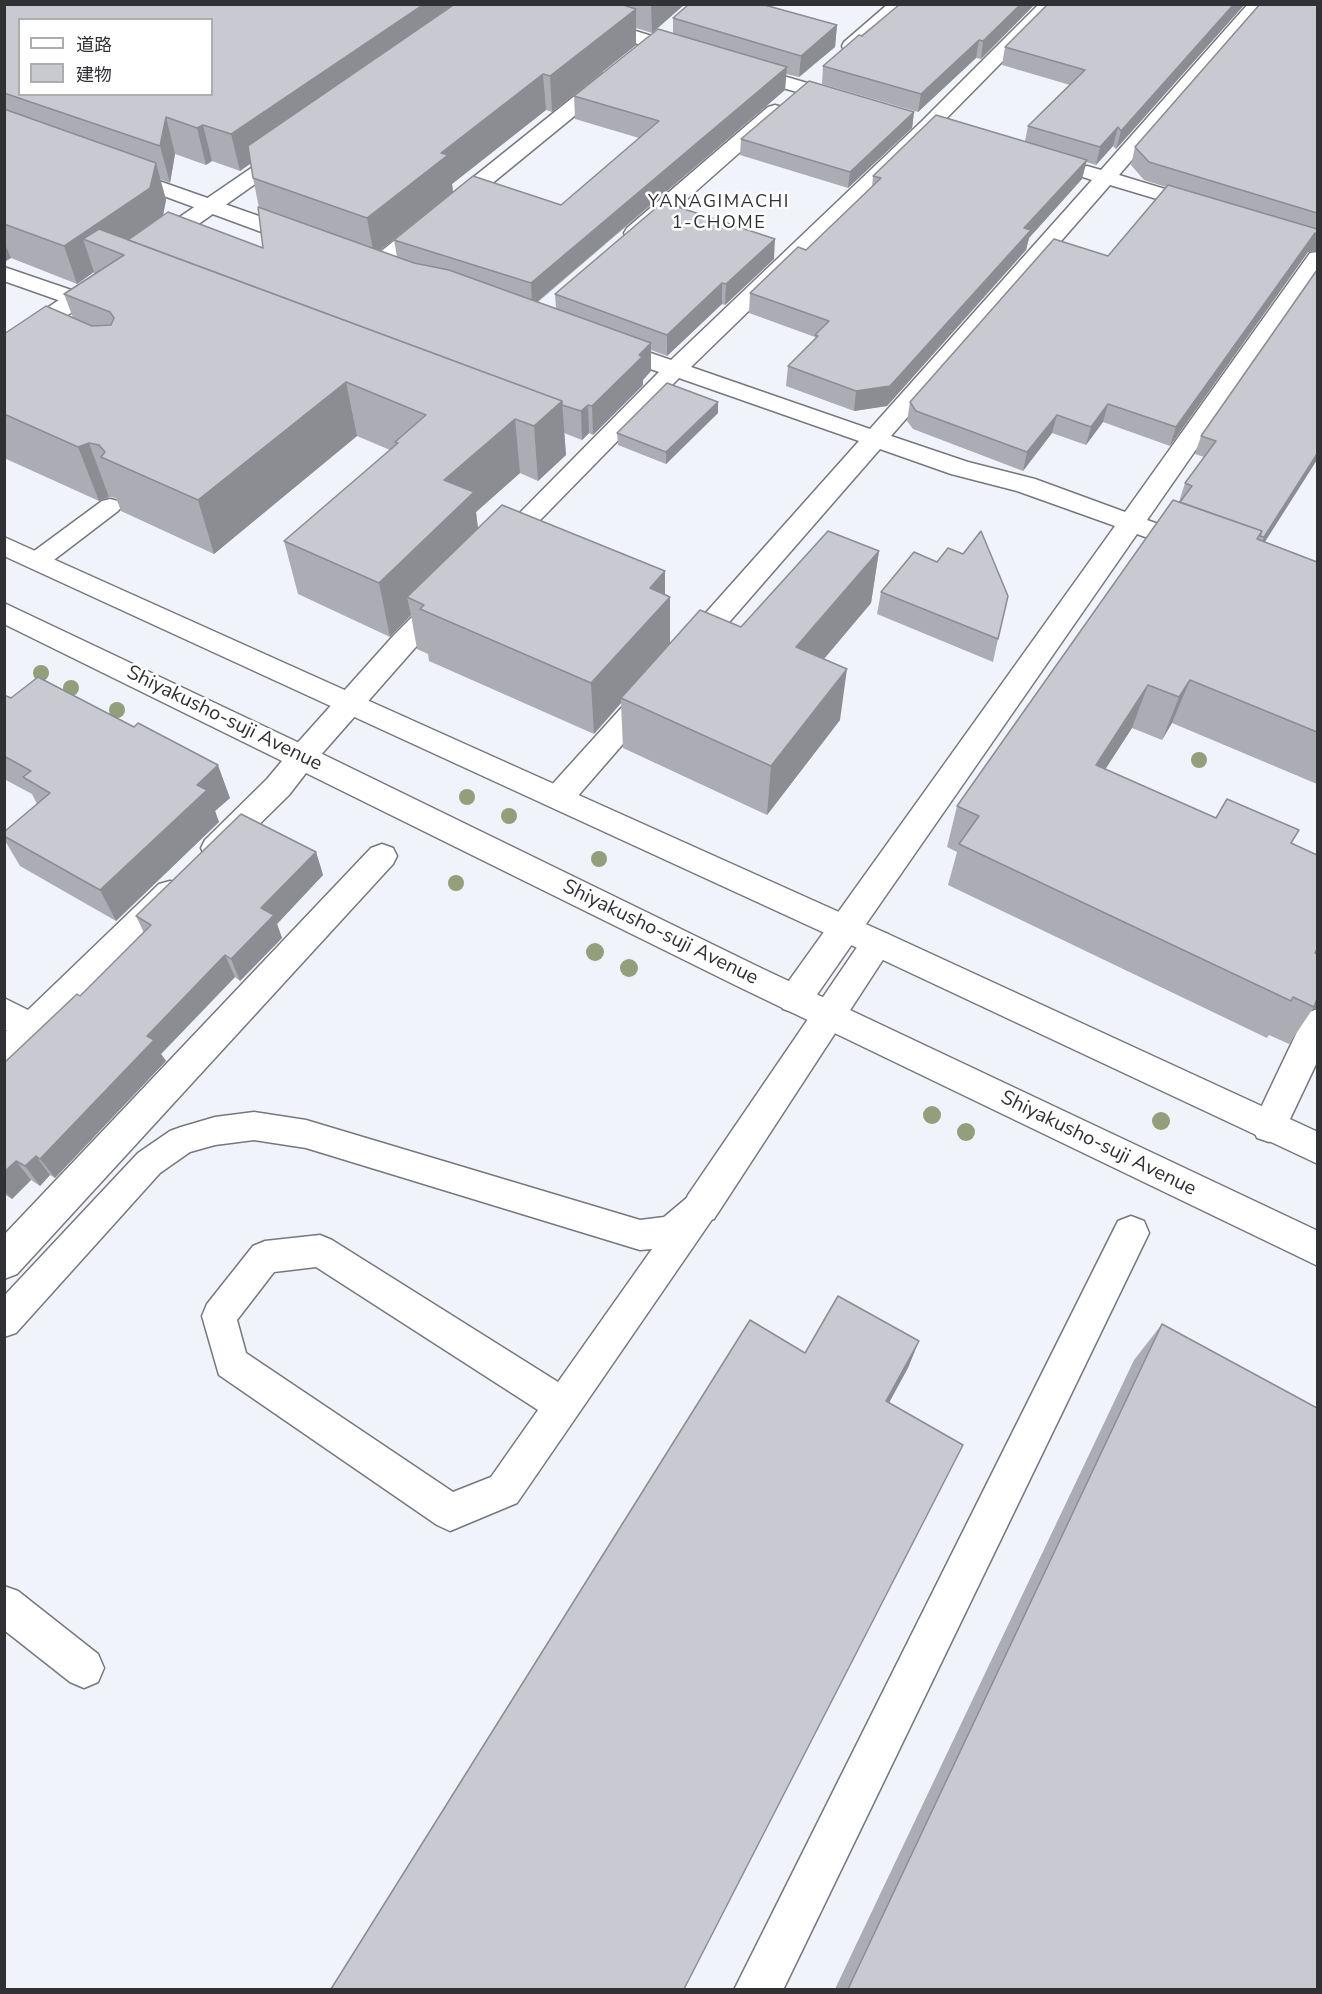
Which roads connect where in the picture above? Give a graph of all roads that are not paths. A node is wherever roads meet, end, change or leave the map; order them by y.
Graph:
1 (528, 4) edge
2 (899, 4) edge
3 (1050, 4) edge
4 (1258, 4) edge
5 (669, 30) edge
6 (653, 43) junction
7 (837, 57) edge
8 (820, 73) dead end
9 (802, 88) junction
10 (866, 106) edge
11 (908, 119) edge
12 (939, 128) junction
13 (304, 140) edge
14 (99, 166) edge
15 (1074, 168) edge
16 (1105, 178) junction
17 (212, 206) junction
18 (1217, 211) edge
19 (622, 244) edge
20 (324, 247) edge
21 (1317, 258) edge
22 (4, 273) edge
23 (405, 276) edge
24 (75, 299) junction
25 (26, 333) junction
26 (585, 335) edge
27 (46, 342) edge
28 (4, 348) edge
29 (675, 369) junction
30 (876, 438) junction
31 (110, 506) edge
32 (1131, 524) junction
33 (4, 545) edge
34 (1220, 555) edge
35 (38, 560) junction
36 (4, 612) edge
37 (350, 703) junction
38 (302, 757) junction
39 (559, 797) junction
40 (382, 856) dead end
41 (845, 928) junction
42 (877, 943) junction
43 (795, 999) junction
44 (829, 1015) junction
45 (18, 1020) edge
46 (1317, 1023) edge
47 (4, 1055) edge
48 (1269, 1127) junction
49 (1317, 1149) edge
50 (702, 1207) junction
51 (1131, 1233) dead end
52 (1317, 1250) edge
53 (4, 1262) edge
54 (4, 1322) edge
55 (563, 1406) junction
56 (4, 1605) edge
57 (84, 1668) dead end
58 (758, 1989) edge

1 - 6 street
2 - 7 street
3 - 12 street
4 - 16 street
5 - 6 street
6 - 9 street
6 - 23 street
8 - 9 street
9 - 10 street
9 - 19 street
11 - 12 street
12 - 29 street
13 - 17 street
14 - 17 street
15 - 16 street
16 - 18 street
16 - 30 street
17 - 20 street
17 - 24 street
21 - 32 street
22 - 24 street
24 - 25 street
25 - 27 lane
25 - 28 street
26 - 29 street
29 - 30 street
29 - 37 street
30 - 32 street
30 - 39 street
31 - 35 lane
32 - 34 street
32 - 41 street
33 - 35 street
35 - 37 street
36 - 38 street, Shiyakusho-suji Avenue
37 - 38 street
37 - 39 street
38 - 43 street, Shiyakusho-suji Avenue
38 - 45 street
39 - 41 street
40 - 53 street
41 - 42 street
41 - 43 street
42 - 44 street
42 - 48 street
43 - 44 street, Shiyakusho-suji Avenue
44 - 50 street
44 - 52 street, Shiyakusho-suji Avenue
45 - 47 street
46 - 48 street
48 - 49 street
50 - 54 lane
50 - 55 lane
51 - 58 street
55 - 55 lane
56 - 57 lane

